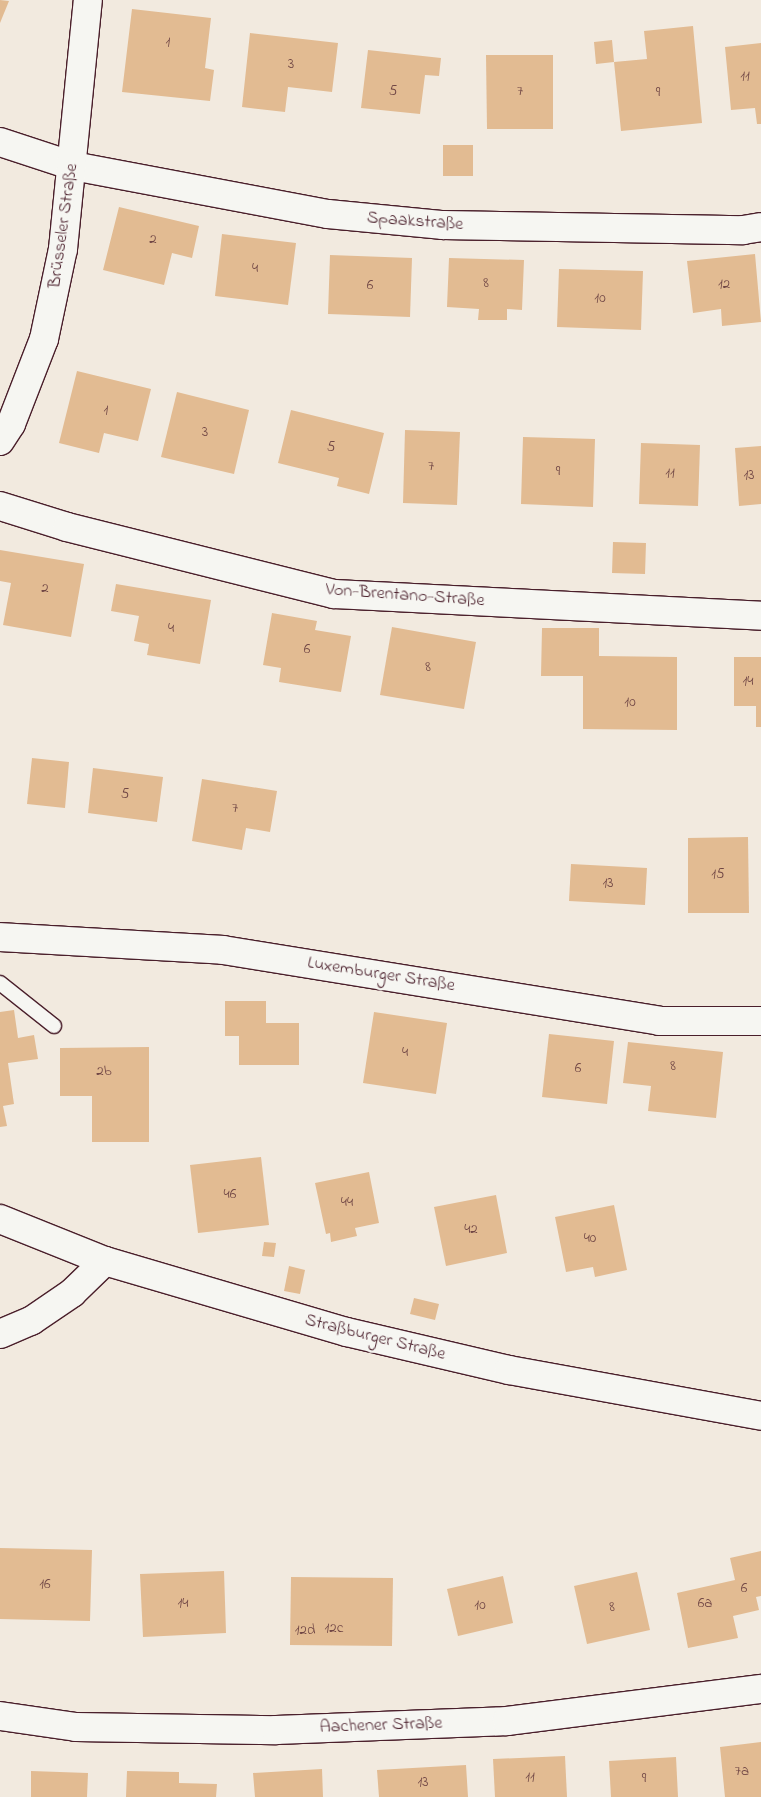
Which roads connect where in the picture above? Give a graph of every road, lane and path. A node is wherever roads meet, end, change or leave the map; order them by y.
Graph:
1 (88, 0) edge
2 (0, 142) edge
3 (73, 166) junction
4 (761, 227) edge
5 (0, 441) edge
6 (0, 506) edge
7 (761, 616) edge
8 (0, 937) edge
9 (0, 982) edge
10 (761, 1022) edge
11 (54, 1026) dead end
12 (0, 1219) edge
13 (105, 1261) junction
14 (0, 1334) edge
15 (761, 1416) edge
16 (761, 1689) edge
17 (0, 1716) edge

1 - 3 street, Brüsseler Straße
2 - 3 street, Spaakstraße
3 - 4 street, Spaakstraße
3 - 5 street, Brüsseler Straße
6 - 7 street, Von-Brentano-Straße
8 - 10 street, Luxemburger Straße
9 - 11 lane
12 - 13 street, Straßburger Straße
13 - 14 street
13 - 15 street, Straßburger Straße
16 - 17 street, Aachener Straße

